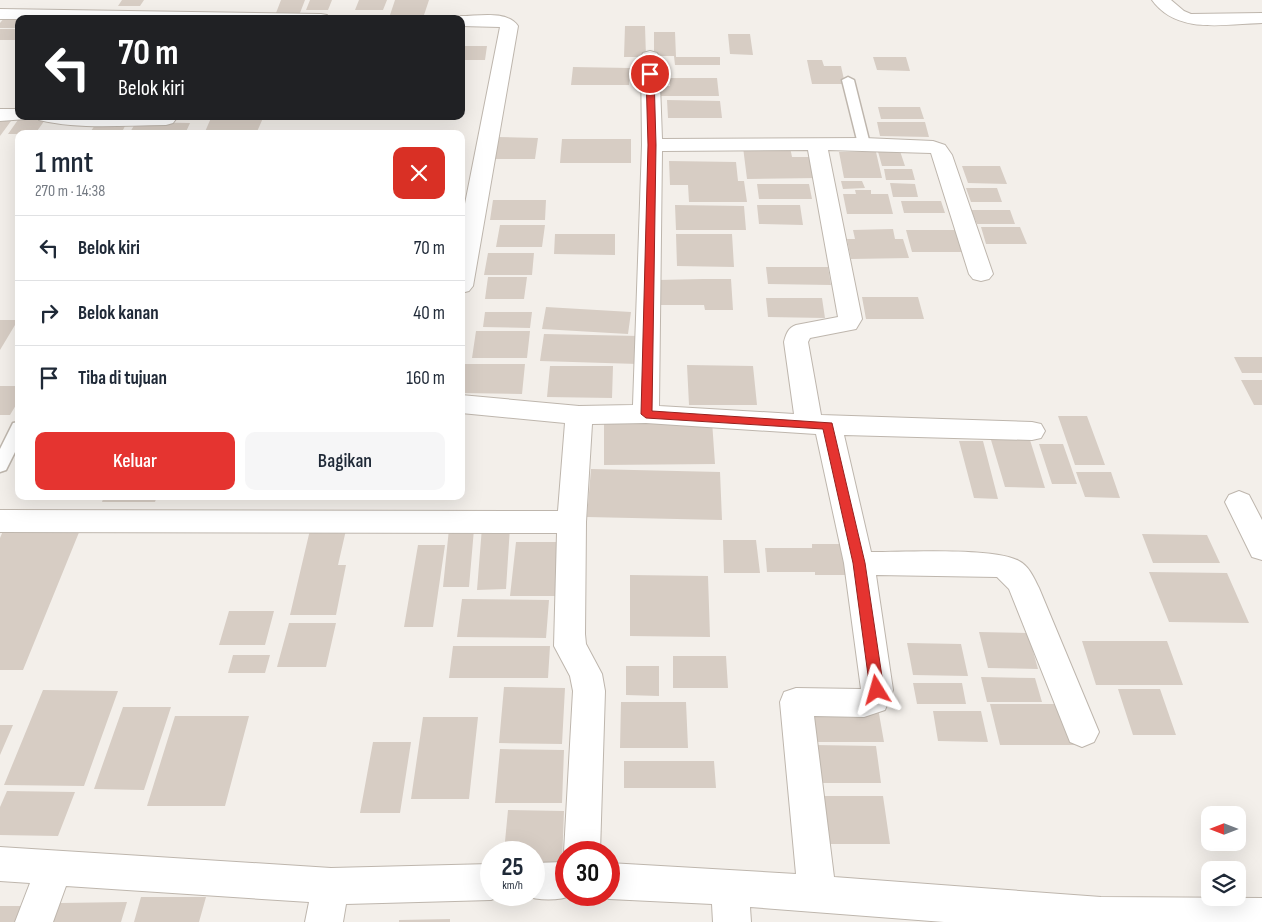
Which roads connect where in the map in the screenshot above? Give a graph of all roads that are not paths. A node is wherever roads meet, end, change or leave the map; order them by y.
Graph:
1 (1161, 0) edge
2 (0, 14) edge
3 (64, 15) edge
4 (1262, 18) edge
5 (465, 21) edge
6 (650, 57) dead end
7 (848, 80) dead end
8 (0, 115) edge
9 (15, 115) edge
10 (817, 144) junction
11 (864, 144) junction
12 (652, 145) junction
13 (465, 264) edge
14 (981, 274) dead end
15 (465, 404) edge
16 (646, 414) junction
17 (579, 415) junction
18 (818, 425) junction
19 (1032, 430) dead end
20 (15, 434) edge
21 (0, 466) edge
22 (1239, 502) dead end
23 (0, 521) edge
24 (572, 522) junction
25 (1262, 549) edge
26 (859, 563) junction
27 (1082, 732) dead end
28 (582, 841) edge
29 (0, 864) edge
30 (54, 867) junction
31 (480, 882) edge
32 (620, 883) edge
33 (331, 886) junction
34 (817, 894) junction
35 (731, 905) edge
36 (1262, 917) edge
37 (1102, 919) edge
38 (34, 922) edge
39 (324, 922) edge

1 - 4 street
2 - 3 street
5 - 13 street
6 - 12 street
7 - 11 lane
8 - 9 street
10 - 11 street
10 - 12 street
10 - 18 street
11 - 14 street
12 - 16 street
15 - 17 street
16 - 17 street
16 - 18 street
17 - 24 street
18 - 19 street
18 - 26 street
20 - 21 lane
22 - 25 street
23 - 24 street
24 - 28 street
26 - 27 street
26 - 34 street
29 - 30 street
30 - 33 street
30 - 38 street
31 - 33 street
32 - 35 street
33 - 39 street
34 - 35 street
34 - 37 street
36 - 37 street

